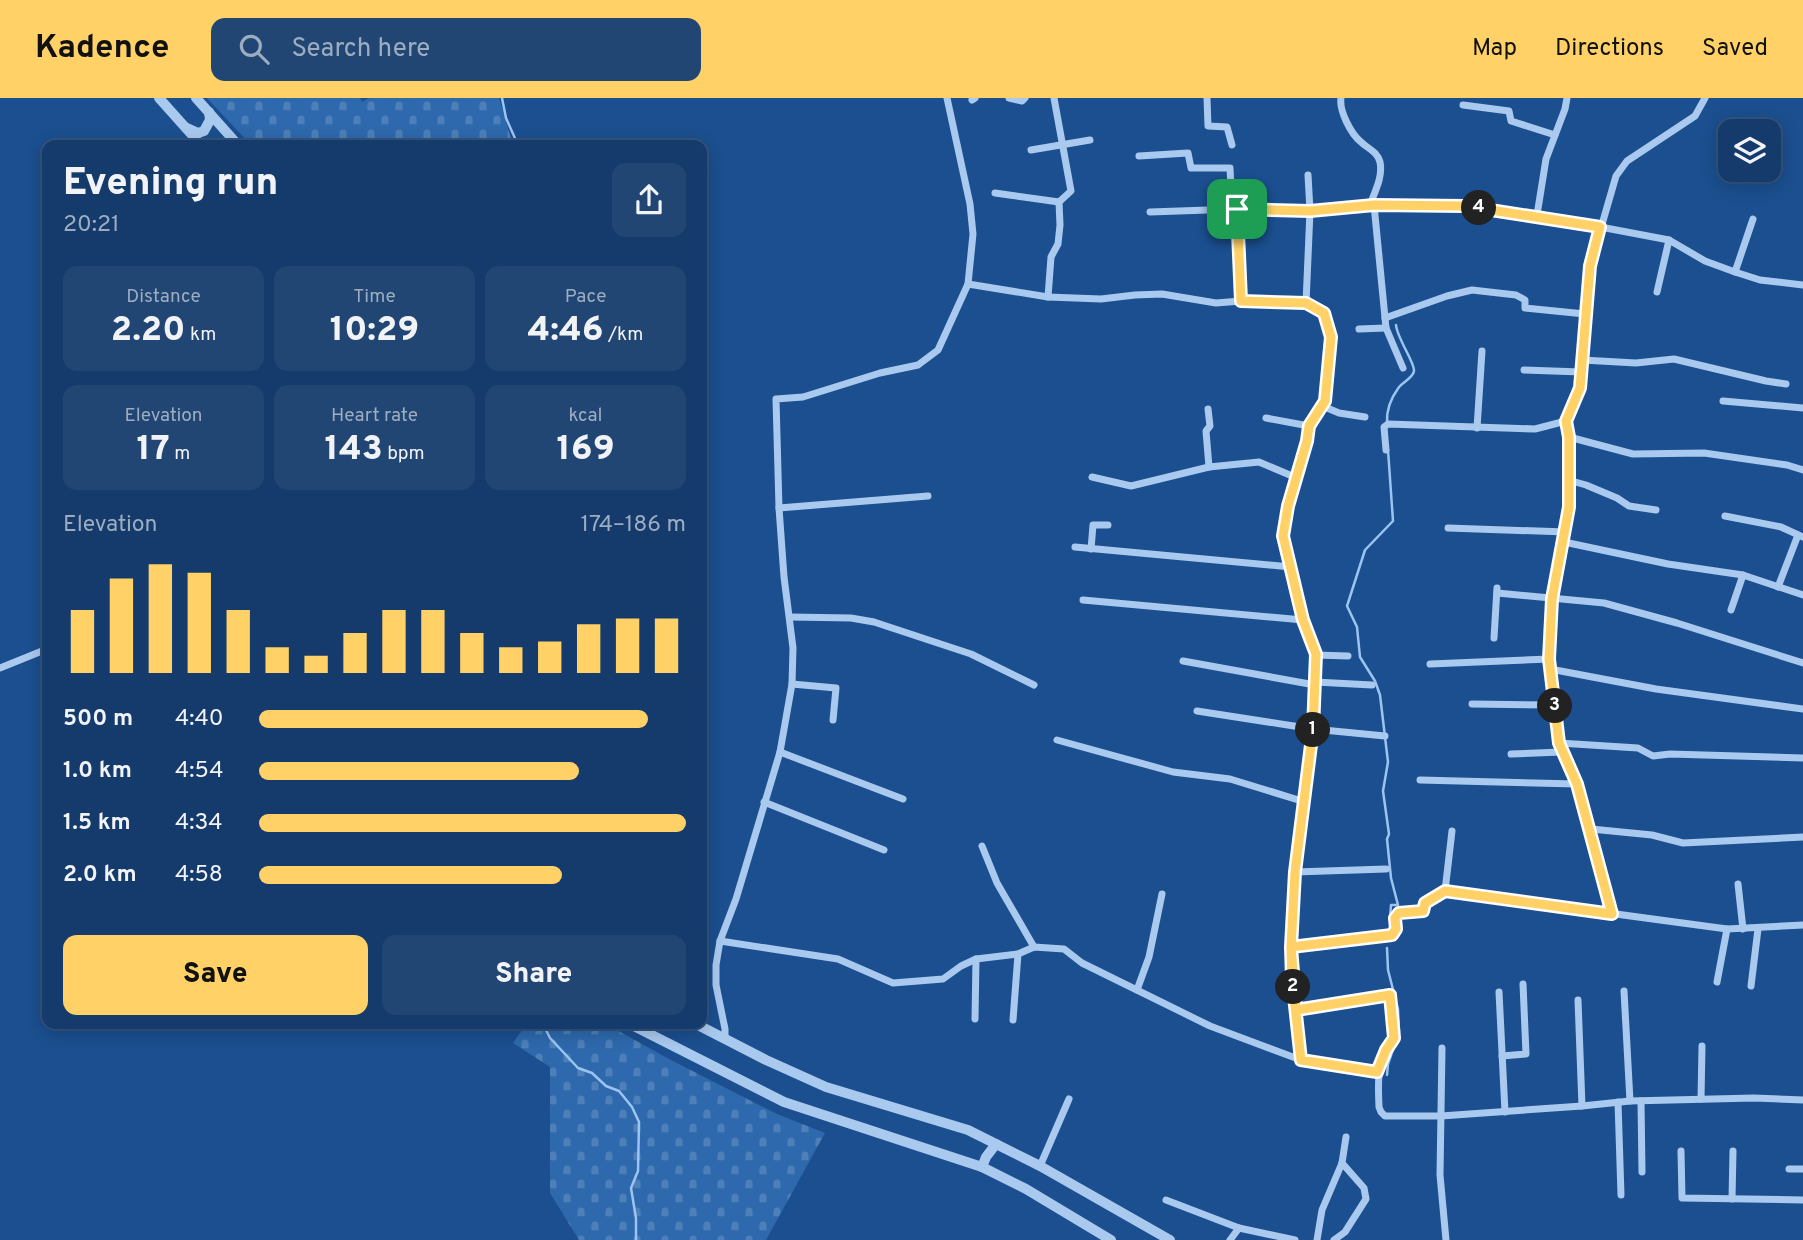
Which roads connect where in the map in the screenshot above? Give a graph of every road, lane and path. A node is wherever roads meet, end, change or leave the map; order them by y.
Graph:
1 (159, 98) edge
2 (196, 98) edge
3 (947, 98) edge
4 (1009, 98) edge
5 (1024, 98) edge
6 (1054, 98) edge
7 (1207, 98) edge
8 (1341, 98) edge
9 (1567, 98) edge
10 (1705, 98) edge
11 (1463, 105) dead end
12 (209, 112) junction
13 (185, 127) junction
14 (1555, 135) junction
15 (197, 140) edge
16 (234, 140) edge
17 (1090, 140) dead end
18 (1064, 145) junction
19 (1231, 145) dead end
20 (1031, 150) dead end
21 (1139, 156) dead end
22 (1308, 174) dead end
23 (995, 193) dead end
24 (1059, 202) junction
25 (1372, 205) junction
26 (1235, 209) junction
27 (1310, 211) junction
28 (1150, 212) dead end
29 (1537, 215) junction
30 (1753, 219) dead end
31 (1600, 227) junction
32 (1669, 240) junction
33 (1735, 272) junction
34 (968, 284) junction
35 (1803, 285) edge
36 (1657, 292) dead end
37 (1048, 297) junction
38 (1241, 301) junction
39 (1306, 303) junction
40 (1585, 314) junction
41 (1385, 318) junction
42 (1386, 327) junction
43 (1359, 329) dead end
44 (1482, 351) dead end
45 (1582, 360) junction
46 (1403, 368) dead end
47 (1524, 370) dead end
48 (1581, 373) junction
49 (1786, 384) dead end
50 (1723, 401) dead end
51 (1320, 405) junction
52 (1803, 408) edge
53 (1208, 409) dead end
54 (1365, 416) dead end
55 (1266, 418) dead end
56 (1566, 421) junction
57 (1309, 426) junction
58 (1477, 428) junction
59 (1569, 437) junction
60 (1386, 450) dead end
61 (1209, 467) junction
62 (1803, 470) edge
63 (1092, 477) dead end
64 (1297, 478) junction
65 (1569, 480) junction
66 (928, 496) dead end
67 (779, 508) junction
68 (1656, 510) dead end
69 (1726, 516) dead end
70 (1108, 525) dead end
71 (1448, 528) dead end
72 (1566, 532) junction
73 (1800, 536) edge
74 (1564, 542) junction
75 (1075, 547) dead end
76 (1091, 549) junction
77 (1291, 567) junction
78 (1742, 575) junction
79 (1778, 587) junction
80 (1803, 596) edge
81 (1552, 599) junction
82 (1083, 600) dead end
83 (1731, 610) dead end
84 (790, 617) junction
85 (1303, 620) junction
86 (1494, 638) dead end
87 (42, 651) edge
88 (1316, 654) junction
89 (1348, 656) dead end
90 (1549, 659) junction
91 (1183, 661) dead end
92 (1803, 663) edge
93 (1430, 664) dead end
94 (0, 668) edge
95 (1550, 669) junction
96 (1315, 683) junction
97 (792, 684) junction
98 (1034, 685) dead end
99 (1372, 685) dead end
100 (1472, 704) dead end
101 (1555, 705) junction
102 (1803, 709) edge
103 (1197, 711) dead end
104 (833, 720) dead end
105 (1313, 729) junction
106 (1385, 736) dead end
107 (1057, 740) dead end
108 (1559, 743) junction
109 (780, 751) junction
110 (1561, 752) junction
111 (1511, 754) dead end
112 (1803, 758) edge
113 (1420, 780) dead end
114 (1577, 784) junction
115 (903, 799) dead end
116 (764, 802) junction
117 (1305, 802) junction
118 (1591, 829) junction
119 (1452, 831) dead end
120 (1803, 837) edge
121 (982, 846) dead end
122 (884, 850) dead end
123 (1386, 869) dead end
124 (1295, 872) junction
125 (1738, 884) dead end
126 (1445, 891) junction
127 (1162, 894) dead end
128 (1612, 914) junction
129 (1803, 925) edge
130 (1727, 929) junction
131 (1743, 929) junction
132 (1758, 929) junction
133 (720, 942) junction
134 (1034, 947) junction
135 (1291, 947) junction
136 (1018, 954) junction
137 (976, 960) junction
138 (1717, 982) dead end
139 (1523, 984) dead end
140 (1751, 986) dead end
141 (1137, 990) junction
142 (1624, 991) dead end
143 (1499, 992) dead end
144 (1578, 1000) dead end
145 (1296, 1010) junction
146 (975, 1019) dead end
147 (1013, 1020) dead end
148 (640, 1029) edge
149 (705, 1029) edge
150 (724, 1039) junction
151 (1702, 1046) dead end
152 (1442, 1048) dead end
153 (1502, 1056) junction
154 (1301, 1060) junction
155 (1377, 1072) junction
156 (1069, 1099) dead end
157 (1701, 1099) junction
158 (1803, 1100) edge
159 (1630, 1101) junction
160 (1641, 1101) junction
161 (1618, 1102) junction
162 (1582, 1107) junction
163 (1505, 1112) junction
164 (1441, 1116) junction
165 (1346, 1137) dead end
166 (996, 1144) junction
167 (1733, 1151) dead end
168 (1681, 1152) dead end
169 (1342, 1163) junction
170 (1040, 1166) junction
171 (982, 1167) junction
172 (1789, 1169) dead end
173 (1803, 1169) edge
174 (1642, 1172) dead end
175 (1621, 1195) dead end
176 (1732, 1199) junction
177 (1166, 1200) dead end
178 (1803, 1200) edge
179 (1239, 1228) junction
180 (1111, 1240) edge
181 (1170, 1240) edge
182 (1230, 1240) edge
183 (1295, 1240) edge
184 (1317, 1240) edge
185 (1334, 1240) edge
186 (1446, 1240) edge

1 - 13 street
2 - 12 street
3 - 34 street
4 - 5 street
6 - 18 street
7 - 19 street
8 - 25 street
9 - 14 street
10 - 31 street
11 - 14 street
12 - 13 street
12 - 16 street
13 - 15 street
14 - 29 street
17 - 18 street
18 - 20 street
18 - 24 street
21 - 26 street
22 - 27 street
23 - 24 street
24 - 37 street
25 - 27 street
25 - 29 street
25 - 41 street
26 - 27 street
26 - 28 street
26 - 38 street
27 - 39 street
29 - 31 street
30 - 33 street
31 - 32 street
31 - 40 street
32 - 33 street
32 - 36 street
33 - 35 street
34 - 37 street
34 - 67 street
37 - 38 street
38 - 39 street
39 - 51 street
40 - 41 street
40 - 45 street
41 - 42 street
42 - 43 street
42 - 46 street
44 - 58 street
45 - 48 street
45 - 49 street
47 - 48 street
48 - 56 street
50 - 52 street
51 - 54 street
51 - 57 street
53 - 61 street
55 - 57 street
56 - 58 street
56 - 59 street
57 - 64 street
58 - 60 street
59 - 62 street
59 - 65 street
61 - 63 street
61 - 64 street
64 - 77 street
65 - 68 street
65 - 72 street
66 - 67 street
67 - 84 street
69 - 73 street
70 - 76 street
71 - 72 street
72 - 74 street
73 - 79 street
74 - 78 street
74 - 81 street
75 - 76 street
76 - 77 street
77 - 85 street
78 - 79 street
78 - 83 street
79 - 80 street
81 - 86 street
81 - 90 street
81 - 92 street
82 - 85 street
84 - 97 street
84 - 98 street
85 - 88 street
87 - 94 street
88 - 89 street
88 - 96 street
90 - 93 street
90 - 95 street
91 - 96 street
95 - 101 street
95 - 102 street
96 - 99 street
96 - 105 street
97 - 104 street
97 - 109 street
100 - 101 street
101 - 108 street
103 - 105 street
105 - 106 street
105 - 117 street
107 - 117 street
108 - 110 street
108 - 112 street
109 - 115 street
109 - 116 street
110 - 111 street
110 - 114 street
113 - 114 street
114 - 118 street
116 - 122 street
116 - 133 street
117 - 124 street
118 - 120 street
118 - 128 street
119 - 126 street
121 - 134 street
123 - 124 street
124 - 135 street
125 - 131 street
126 - 128 street
126 - 135 street
127 - 141 street
128 - 130 street
129 - 132 street
130 - 131 street
130 - 138 street
131 - 132 street
132 - 140 street
133 - 137 street
133 - 150 street
134 - 136 street
134 - 141 street
135 - 145 street
136 - 137 street
136 - 147 street
137 - 146 street
139 - 153 street
141 - 154 street
142 - 159 street
143 - 153 street
144 - 162 street
145 - 154 street
145 - 155 street
148 - 171 street
149 - 150 street
150 - 166 street
151 - 157 street
152 - 164 street
153 - 163 street
154 - 155 street
155 - 164 street
156 - 170 street
157 - 158 street
157 - 160 street
159 - 160 street
159 - 161 street
160 - 174 street
161 - 162 street
161 - 175 street
162 - 163 street
163 - 164 street
164 - 186 street
165 - 169 street
166 - 170 street
166 - 171 street
167 - 176 street
168 - 176 street
169 - 184 street
169 - 185 street
170 - 181 street
171 - 180 street
172 - 173 street
176 - 178 street
177 - 179 street
179 - 182 street
179 - 183 street

